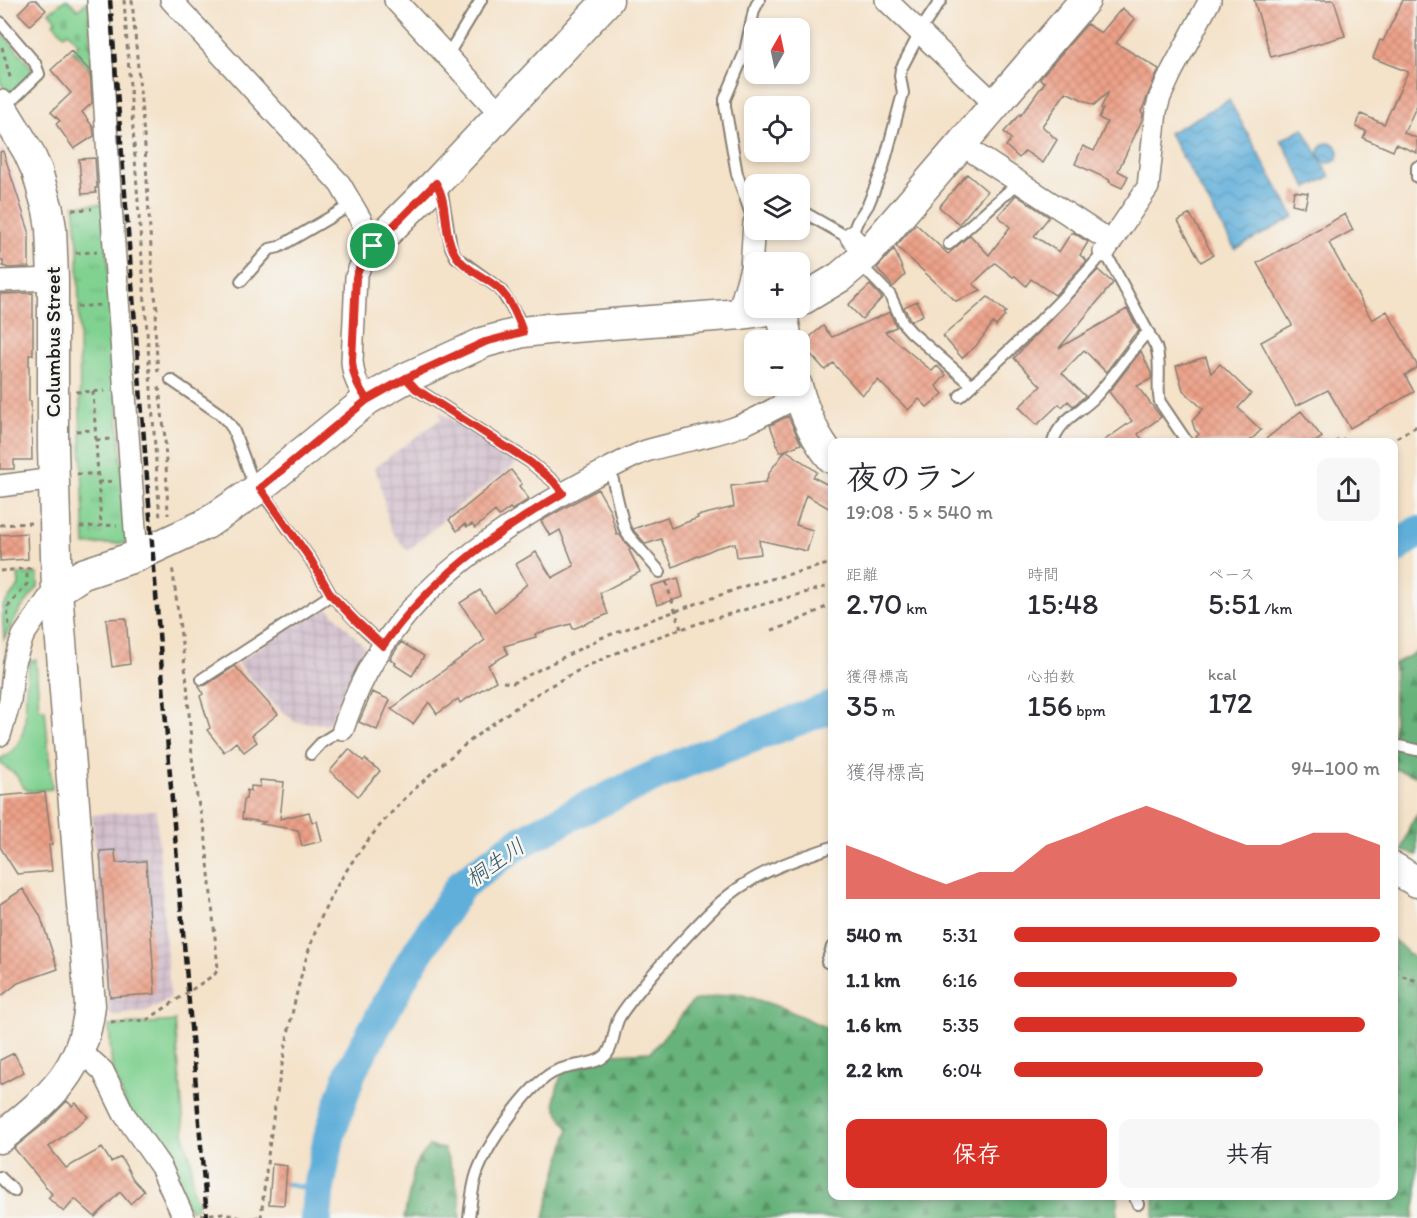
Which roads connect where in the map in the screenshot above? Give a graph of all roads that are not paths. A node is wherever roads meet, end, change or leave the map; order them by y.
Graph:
1 (98, 0) edge
2 (171, 0) edge
3 (395, 0) edge
4 (481, 0) edge
5 (608, 0) edge
6 (759, 0) edge
7 (886, 0) edge
8 (941, 0) edge
9 (1084, 0) edge
10 (1210, 0) edge
11 (0, 22) edge
12 (920, 33) junction
13 (447, 56) junction
14 (5, 99) edge
15 (996, 105) junction
16 (501, 113) junction
17 (962, 145) junction
18 (1417, 167) edge
19 (1417, 177) edge
20 (436, 183) junction
21 (1018, 183) junction
22 (744, 194) edge
23 (353, 204) junction
24 (810, 216) edge
25 (753, 240) edge
26 (950, 244) dead end
27 (373, 246) junction
28 (1107, 247) junction
29 (859, 251) junction
30 (53, 279) junction
31 (0, 281) edge
32 (241, 281) dead end
33 (810, 295) edge
34 (741, 314) junction
35 (744, 314) edge
36 (523, 332) junction
37 (1149, 333) junction
38 (406, 378) junction
39 (171, 380) dead end
40 (972, 385) junction
41 (789, 396) edge
42 (800, 396) edge
43 (960, 396) dead end
44 (367, 400) junction
45 (1054, 438) edge
46 (1184, 438) edge
47 (828, 452) edge
48 (610, 468) junction
49 (65, 477) junction
50 (0, 486) edge
51 (260, 488) junction
52 (563, 493) junction
53 (137, 556) junction
54 (660, 573) road end
55 (57, 591) junction
56 (331, 595) junction
57 (383, 646) junction
58 (7, 662) edge
59 (202, 679) dead end
60 (343, 729) joint
61 (0, 735) edge
62 (1398, 746) edge
63 (1417, 750) edge
64 (311, 754) dead end
65 (828, 849) edge
66 (1398, 870) edge
67 (1417, 882) edge
68 (828, 959) edge
69 (827, 962) dead end
70 (78, 1054) junction
71 (0, 1138) edge
72 (0, 1177) edge
73 (14, 1191) dead end
74 (191, 1217) edge
75 (469, 1218) edge

1 - 53 street
2 - 23 street
3 - 13 street
4 - 13 lane
5 - 16 street
6 - 22 lane
7 - 12 street
8 - 12 lane
9 - 15 street
10 - 28 street
11 - 14 lane
12 - 15 street
12 - 29 lane
13 - 16 street
14 - 30 street, Columbus Street
15 - 17 street
16 - 20 street
17 - 21 street
17 - 29 street
18 - 19 lane
20 - 27 street
20 - 36 lane
21 - 26 lane
21 - 28 street
23 - 27 street
23 - 32 lane
24 - 29 lane
25 - 34 street
27 - 44 street
28 - 37 lane
28 - 40 lane
29 - 33 street
29 - 40 lane
30 - 31 street
30 - 49 street, Columbus Street
34 - 35 street
34 - 36 street
36 - 38 street
37 - 45 lane
37 - 46 lane
38 - 44 street
38 - 52 lane
39 - 51 lane
40 - 43 lane
41 - 48 street
42 - 47 street
44 - 51 street
48 - 52 street
48 - 54 lane
49 - 50 street
49 - 55 street, Columbus Street
51 - 53 street
51 - 56 lane
52 - 57 street
53 - 55 street
55 - 58 street
55 - 70 street, Columbus Street
56 - 57 lane
56 - 59 lane
57 - 60 street
58 - 61 street
60 - 64 lane
62 - 63 lane
65 - 75 lane
66 - 67 street
68 - 69 lane
70 - 71 street, Columbus Street
70 - 74 street
72 - 73 lane

